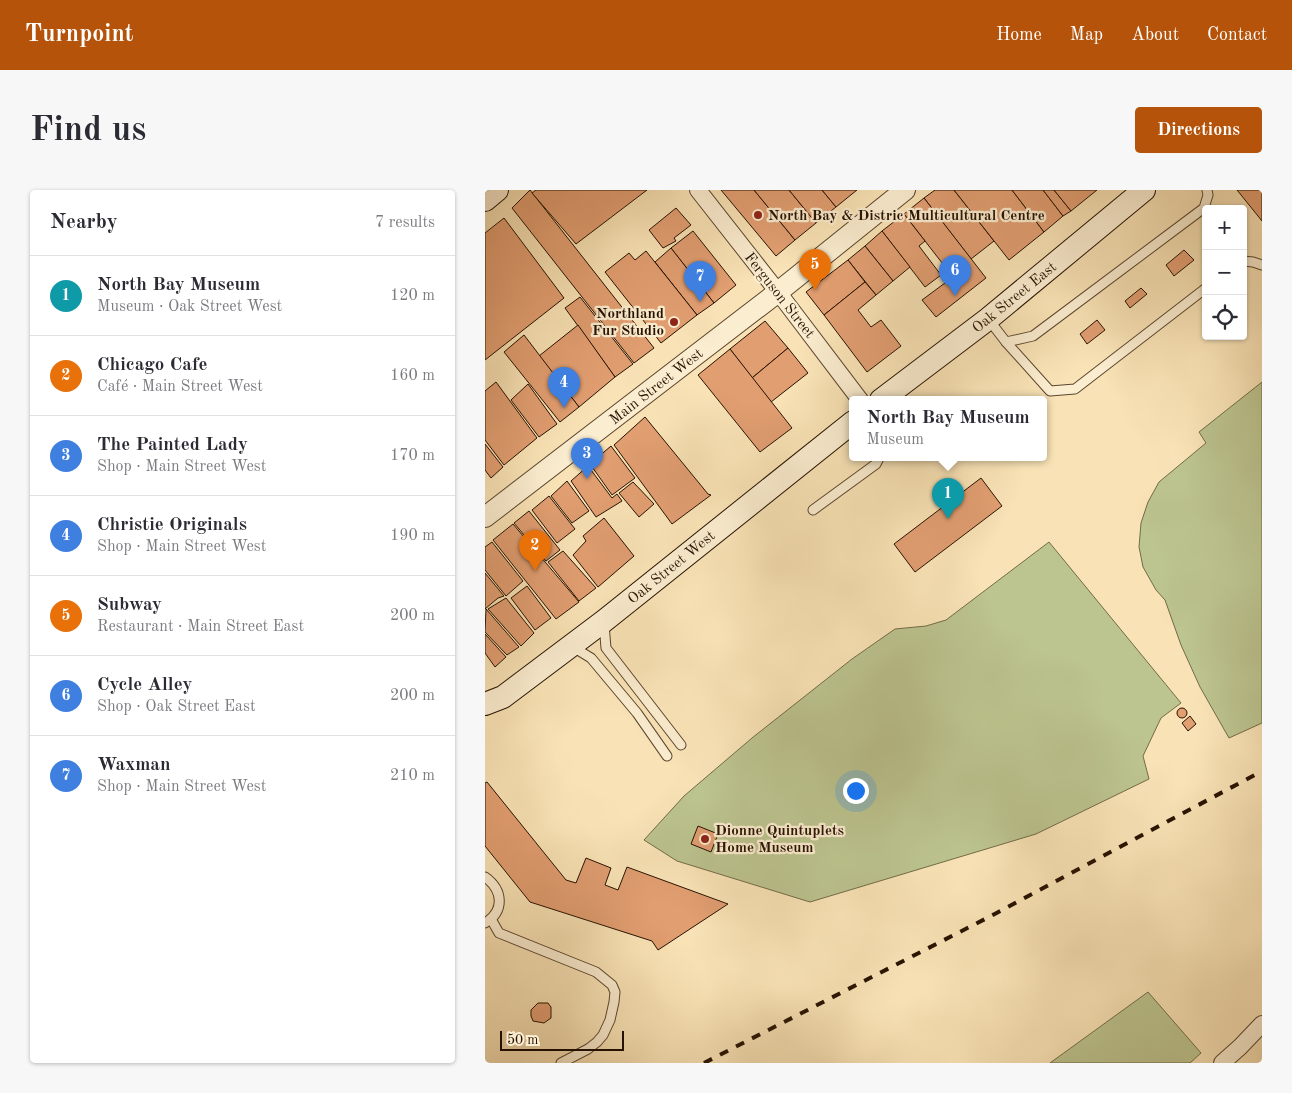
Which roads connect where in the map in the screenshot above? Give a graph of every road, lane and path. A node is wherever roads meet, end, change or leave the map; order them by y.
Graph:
1 (497, 190) edge
2 (698, 190) edge
3 (905, 190) edge
4 (1144, 190) edge
5 (1207, 190) edge
6 (485, 200) edge
7 (1247, 261) edge
8 (1262, 265) edge
9 (1202, 291) edge
10 (778, 292) junction
11 (988, 318) junction
12 (1006, 342) junction
13 (857, 396) edge
14 (886, 396) edge
15 (849, 425) edge
16 (878, 461) edge
17 (813, 510) dead end
18 (485, 518) edge
19 (603, 621) junction
20 (571, 645) junction
21 (485, 704) edge
22 (681, 745) dead end
23 (667, 756) dead end
24 (485, 878) edge
25 (488, 921) edge
26 (1262, 1024) edge
27 (561, 1063) edge
28 (1222, 1063) edge

1 - 6 main road
2 - 10 street, Ferguson Street
3 - 10 street, Main Street West
4 - 11 main road, Oak Street East
5 - 12 lane
7 - 8 lane
9 - 12 lane
10 - 13 street, Ferguson Street
10 - 18 street, Main Street West
11 - 12 lane
11 - 14 main road, Oak Street East
15 - 19 main road, Oak Street West
16 - 17 lane
19 - 20 main road, Oak Street West
19 - 22 lane
20 - 21 main road, Oak Street West
20 - 23 lane
24 - 25 lane
25 - 27 lane
26 - 28 street

